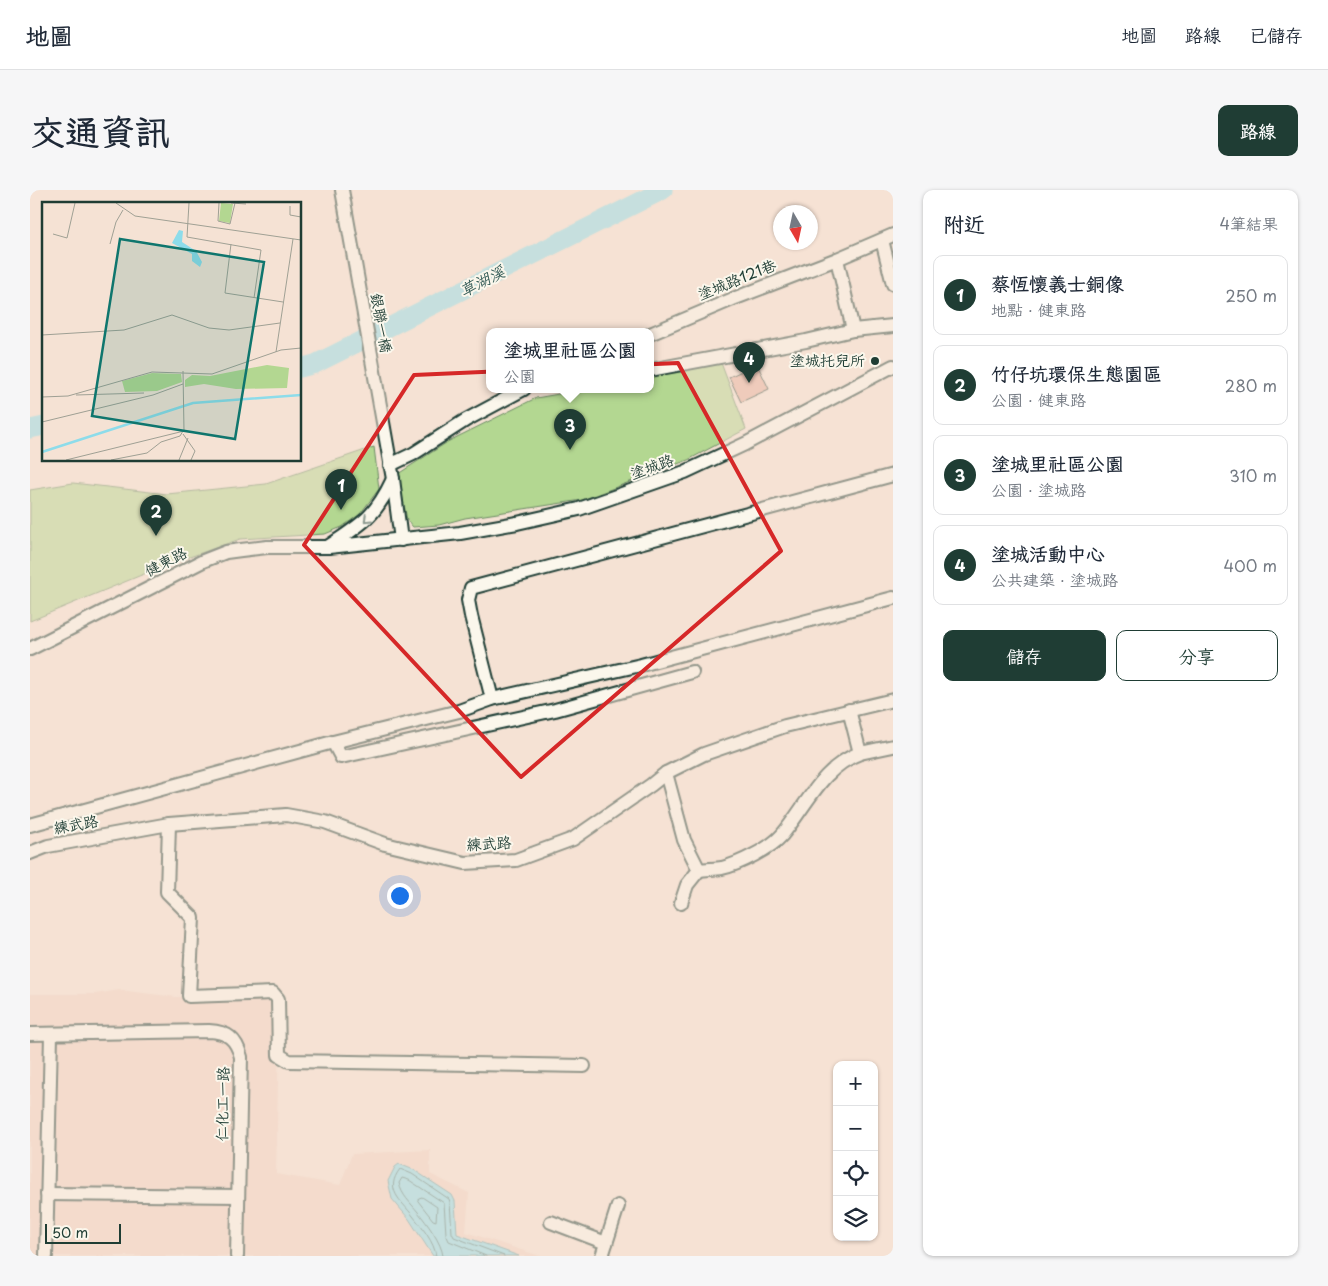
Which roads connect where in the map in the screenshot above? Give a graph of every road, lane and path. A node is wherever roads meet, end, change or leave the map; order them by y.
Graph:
1 (343, 191) edge
2 (888, 238) edge
3 (837, 260) junction
4 (893, 284) edge
5 (893, 326) edge
6 (853, 330) junction
7 (654, 332) edge
8 (893, 366) edge
9 (654, 369) edge
10 (517, 393) edge
11 (390, 463) junction
12 (893, 475) edge
13 (393, 478) junction
14 (401, 540) junction
15 (328, 547) junction
16 (893, 598) edge
17 (30, 649) edge
18 (692, 672) dead end
19 (492, 699) junction
20 (893, 700) edge
21 (848, 710) junction
22 (333, 742) junction
23 (893, 746) edge
24 (860, 753) junction
25 (666, 773) junction
26 (168, 824) junction
27 (30, 826) edge
28 (30, 853) edge
29 (699, 870) junction
30 (681, 903) dead end
31 (30, 1034) edge
32 (50, 1034) junction
33 (584, 1066) dead end
34 (47, 1194) junction
35 (238, 1196) junction
36 (618, 1206) dead end
37 (551, 1222) dead end
38 (606, 1243) junction
39 (46, 1256) edge
40 (237, 1256) edge
41 (602, 1256) edge

1 - 11 street, 銀聯一橋
2 - 3 street, 塗城路121巷
2 - 4 street
3 - 6 street
3 - 7 street, 塗城路121巷
5 - 6 street
6 - 9 street
8 - 14 street, 塗城路
10 - 11 street
11 - 13 street
12 - 19 street
13 - 14 street
13 -> 15 street
14 - 15 street, 健東路
15 - 17 street, 健東路
16 - 19 street
18 - 22 street
19 - 22 street
20 - 21 street, 練武路
21 - 24 street
21 - 25 street, 練武路
22 - 27 street
23 - 24 street
24 - 29 street
25 - 26 street, 練武路
25 - 29 street
26 - 28 street, 練武路
26 - 33 street
29 - 30 street
31 - 32 street, 仁化工一路
32 - 34 street
32 - 35 street, 仁化工一路
34 - 35 street
34 - 39 street
35 - 40 street, 仁化工一路
36 - 38 street
37 - 38 street
38 - 41 street

